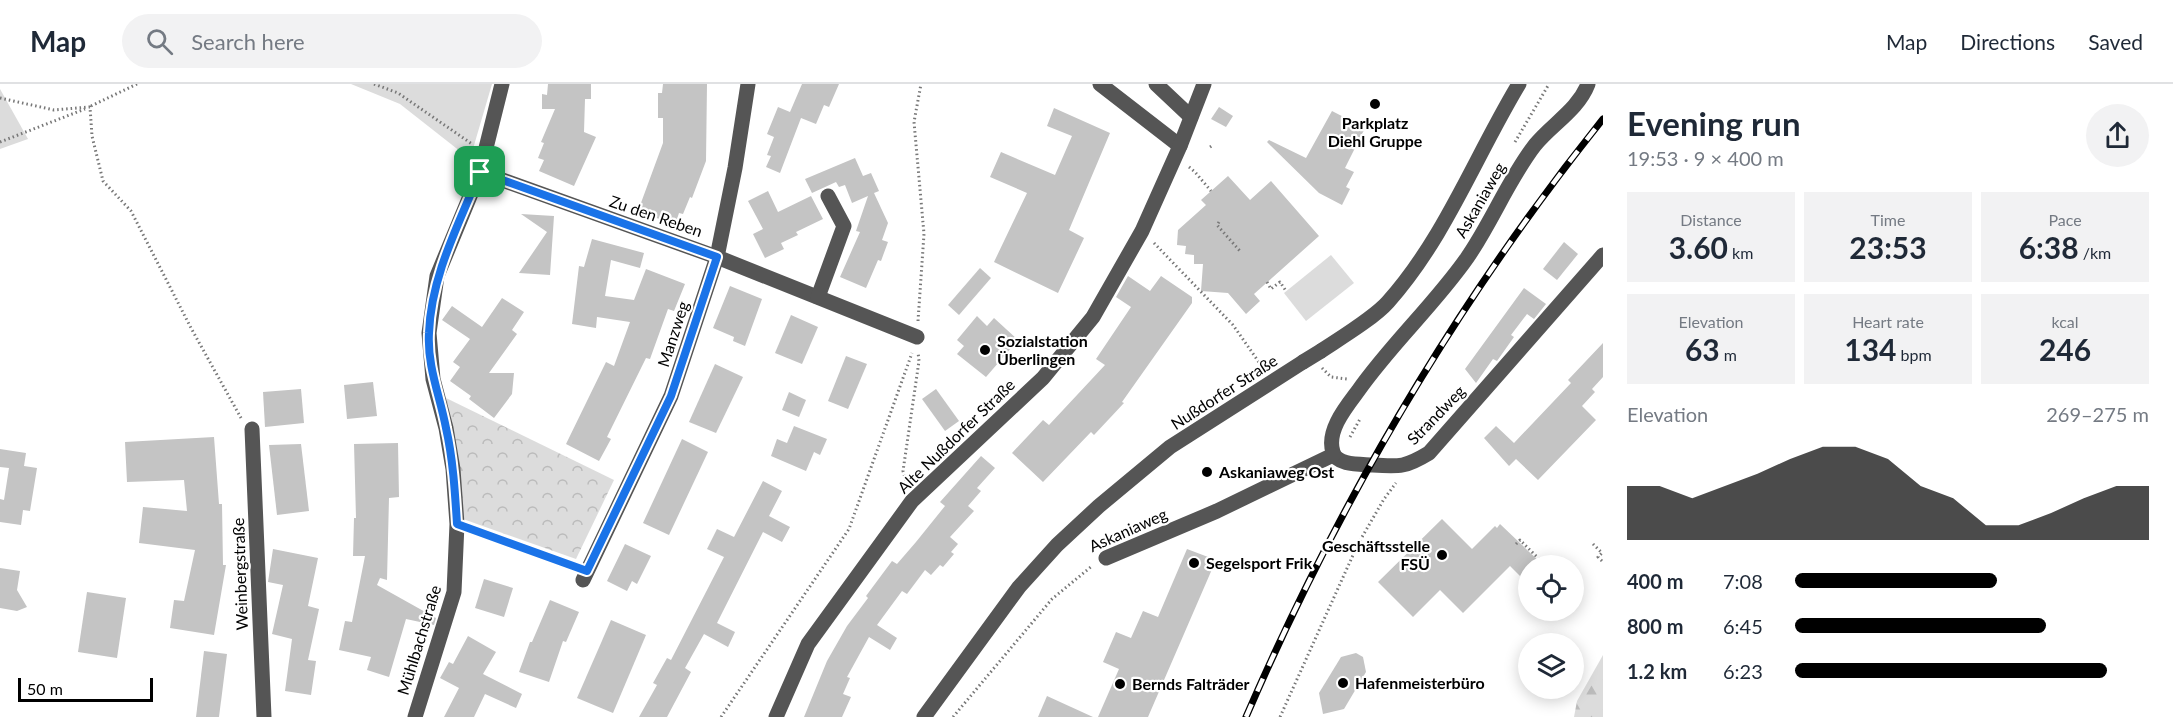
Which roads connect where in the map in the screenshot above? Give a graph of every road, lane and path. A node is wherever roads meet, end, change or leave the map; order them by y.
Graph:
1 (137, 84) edge
2 (374, 84) edge
3 (502, 84) edge
4 (748, 84) edge
5 (921, 84) edge
6 (1100, 84) edge
7 (1156, 84) edge
8 (1204, 84) edge
9 (1519, 84) edge
10 (1549, 84) edge
11 (1587, 84) edge
12 (0, 98) edge
13 (90, 107) junction
14 (1191, 117) junction
15 (0, 142) edge
16 (1514, 144) dead end
17 (1178, 151) junction
18 (485, 154) junction
19 (480, 172) junction
20 (1211, 191) dead end
21 (828, 196) dead end
22 (1219, 222) dead end
23 (1142, 231) junction
24 (1240, 251) dead end
25 (1603, 255) edge
26 (717, 257) junction
27 (1267, 282) dead end
28 (1286, 291) dead end
29 (818, 297) junction
30 (917, 337) junction
31 (1313, 358) junction
32 (1265, 371) dead end
33 (1364, 382) junction
34 (252, 429) joint
35 (1333, 455) junction
36 (1410, 465) junction
37 (912, 501) junction
38 (457, 524) junction
39 (1516, 544) dead end
40 (1593, 544) dead end
41 (1535, 555) edge
42 (1106, 558) joint
43 (1602, 560) edge
44 (585, 576) joint
45 (264, 717) edge
46 (415, 717) edge
47 (721, 717) edge
48 (776, 717) edge
49 (924, 717) edge
50 (953, 717) edge
51 (1280, 717) edge

1 - 13 path
2 - 18 path
3 - 18 street, Mühlbachstraße
4 - 26 street, Manzweg
5 - 30 path
6 - 17 street
7 - 14 street
8 - 14 street, Alte Nußdorfer Straße
9 - 31 street, Nußdorfer Straße
10 - 16 path
11 - 33 street, Askaniaweg
12 - 13 path
13 - 15 path
13 - 34 path
14 - 17 street, Alte Nußdorfer Straße
17 - 20 path
17 - 23 street, Alte Nußdorfer Straße
18 - 19 street, Mühlbachstraße
19 - 26 street, Zu den Reben
19 - 38 street, Mühlbachstraße
21 - 29 street
22 - 24 path
23 - 32 path
23 - 37 street, Alte Nußdorfer Straße
25 - 36 street, Strandweg
26 - 29 street, Zu den Reben
26 - 44 street, Manzweg
27 - 28 path
29 - 30 street, Zu den Reben
30 - 37 path
30 - 47 path
31 - 33 path
31 - 49 street, Nußdorfer Straße
33 - 35 street, Askaniaweg
34 - 45 street, Weinbergstraße
35 - 36 street
35 - 42 street, Askaniaweg
36 - 51 path, Strandweg
37 - 48 street, Alte Nußdorfer Straße
38 - 44 path
38 - 46 street, Mühlbachstraße
39 - 41 path
40 - 43 path
42 - 50 path, Askaniaweg

